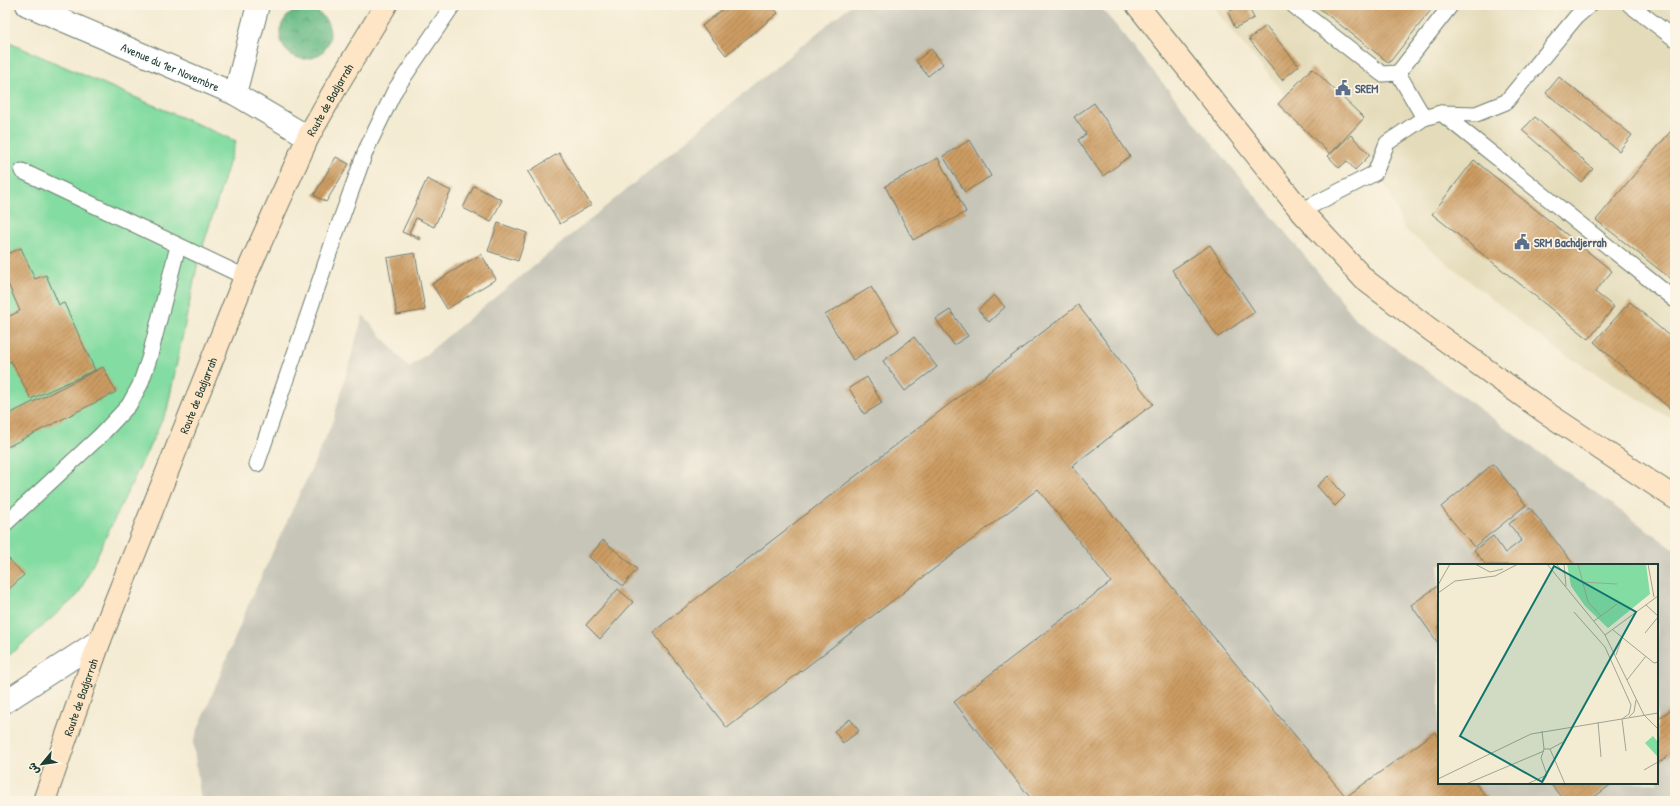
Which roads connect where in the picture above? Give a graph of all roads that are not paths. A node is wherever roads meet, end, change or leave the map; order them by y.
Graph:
1 (27, 5) edge
2 (258, 5) edge
3 (386, 5) edge
4 (453, 5) edge
5 (1137, 5) edge
6 (1293, 5) edge
7 (1451, 5) edge
8 (1590, 5) edge
9 (1630, 5) edge
10 (1675, 39) edge
11 (1398, 73) junction
12 (235, 94) junction
13 (1441, 113) junction
14 (1424, 118) junction
15 (308, 137) junction
16 (22, 171) dead end
17 (1301, 211) junction
18 (178, 246) junction
19 (245, 277) junction
20 (1675, 300) edge
21 (257, 464) dead end
22 (1675, 498) edge
23 (5, 524) edge
24 (100, 640) junction
25 (7, 705) edge
26 (44, 801) edge

1 - 12 street, Avenue du 1er Novembre
2 - 12 street
3 - 15 main road, Route de Badjarrah
4 - 21 lane
5 - 17 main road
6 - 11 lane
7 - 11 lane
8 - 13 lane
9 - 10 lane
11 - 14 lane
12 - 15 street, Avenue du 1er Novembre
13 - 14 lane
13 - 20 lane
14 - 17 lane
15 - 19 main road, Route de Badjarrah
16 - 18 lane
17 - 22 main road
18 - 19 lane
18 - 23 lane
19 - 24 main road, Route de Badjarrah
24 - 25 street
24 - 26 main road, Route de Badjarrah

